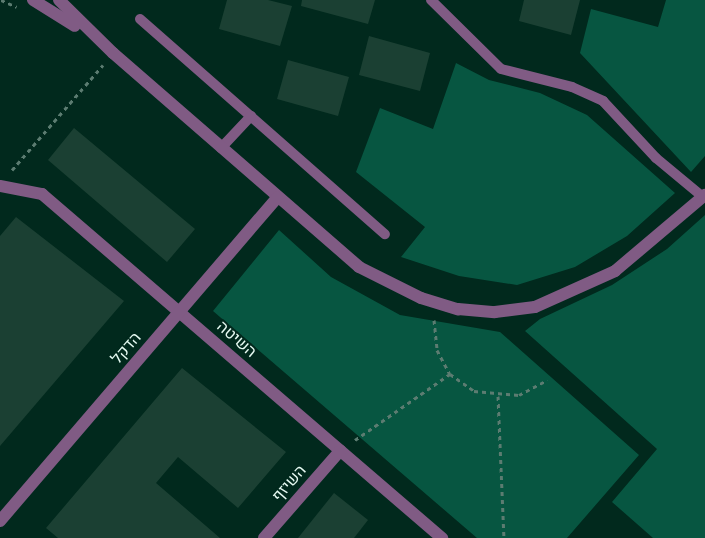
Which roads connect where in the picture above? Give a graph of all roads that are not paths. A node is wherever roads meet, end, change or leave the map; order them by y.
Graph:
1 (33, 0) edge
2 (59, 0) edge
3 (431, 0) edge
4 (140, 19) dead end
5 (113, 53) junction
6 (250, 116) junction
7 (221, 148) junction
8 (3, 181) edge
9 (704, 196) edge
10 (277, 198) junction
11 (384, 234) dead end
12 (180, 313) junction
13 (340, 450) junction
14 (0, 521) edge
15 (264, 538) edge
16 (442, 538) edge

1 - 5 street
2 - 5 street
3 - 9 lane
4 - 6 lane
5 - 7 street
6 - 7 lane
6 - 11 lane
7 - 10 street
8 - 12 street, השיטה
9 - 10 street
10 - 12 street, הדקל
12 - 13 street, השיטה
12 - 14 street, הדקל
13 - 15 street, השיזף
13 - 16 street, השיטה

